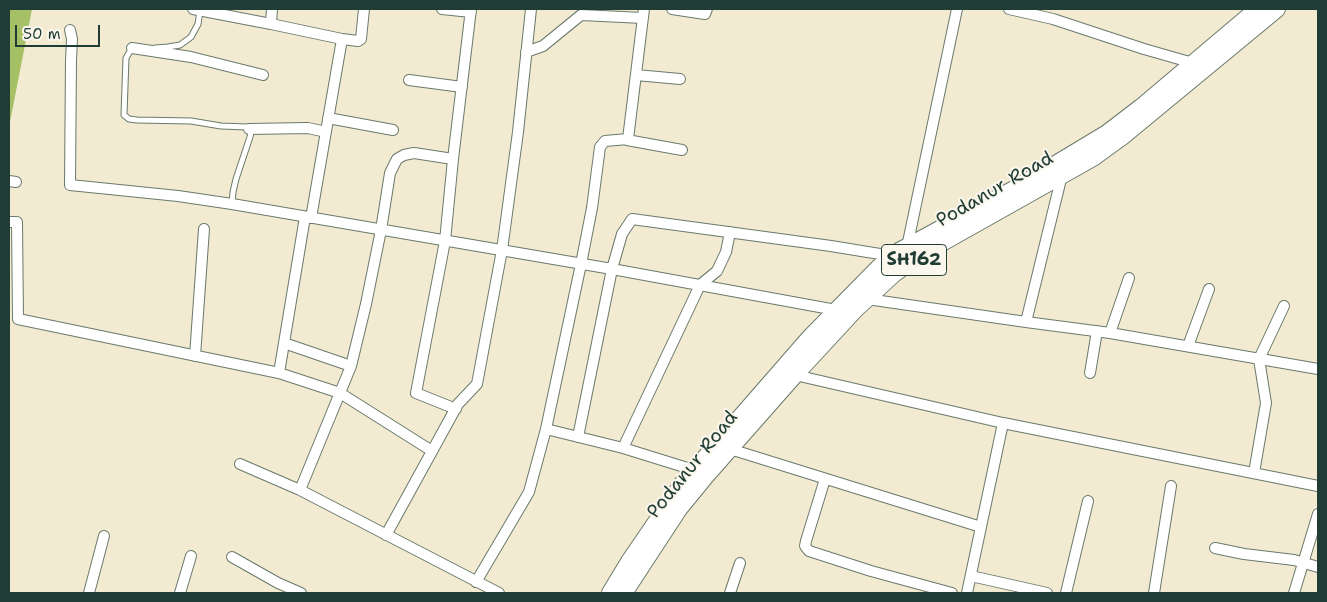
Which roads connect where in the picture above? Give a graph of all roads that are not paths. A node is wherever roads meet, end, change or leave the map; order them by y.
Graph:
1 (272, 9) edge
2 (364, 9) edge
3 (442, 9) edge
4 (530, 9) edge
5 (672, 9) edge
6 (708, 9) edge
7 (957, 9) edge
8 (1009, 9) edge
9 (1257, 9) edge
10 (1277, 9) edge
11 (196, 10) edge
12 (471, 10) edge
13 (644, 14) edge
14 (271, 24) junction
15 (70, 30) dead end
16 (342, 38) junction
17 (132, 48) junction
18 (526, 52) junction
19 (1194, 63) junction
20 (263, 74) dead end
21 (636, 75) junction
22 (680, 79) dead end
23 (409, 80) dead end
24 (462, 87) junction
25 (328, 118) junction
26 (249, 129) junction
27 (393, 130) dead end
28 (326, 132) junction
29 (626, 140) junction
30 (682, 150) dead end
31 (453, 159) junction
32 (1062, 175) junction
33 (232, 204) junction
34 (308, 218) junction
35 (9, 222) edge
36 (204, 229) dead end
37 (381, 230) junction
38 (730, 232) junction
39 (445, 241) junction
40 (907, 246) junction
41 (502, 250) junction
42 (892, 256) junction
43 (580, 264) junction
44 (612, 269) junction
45 (1129, 278) dead end
46 (700, 285) junction
47 (1209, 289) dead end
48 (867, 299) junction
49 (1284, 306) dead end
50 (842, 314) junction
51 (1026, 322) junction
52 (1097, 331) junction
53 (1110, 333) junction
54 (284, 343) junction
55 (1188, 346) junction
56 (195, 356) junction
57 (1259, 359) junction
58 (351, 366) junction
59 (1318, 369) edge
60 (279, 373) junction
61 (1090, 373) dead end
62 (795, 375) junction
63 (340, 393) junction
64 (456, 409) junction
65 (1004, 423) junction
66 (546, 428) junction
67 (578, 437) junction
68 (623, 448) junction
69 (730, 449) junction
70 (432, 451) junction
71 (240, 464) dead end
72 (694, 470) junction
73 (1254, 473) junction
74 (825, 479) junction
75 (1171, 486) dead end
76 (1318, 486) edge
77 (300, 490) junction
78 (1088, 500) dead end
79 (1318, 514) edge
80 (981, 527) junction
81 (386, 535) junction
82 (104, 536) dead end
83 (1216, 548) dead end
84 (191, 556) dead end
85 (232, 557) dead end
86 (740, 563) dead end
87 (1303, 563) junction
88 (1318, 567) edge
89 (970, 576) junction
90 (476, 582) junction
91 (89, 593) edge
92 (180, 593) edge
93 (301, 593) edge
94 (499, 593) edge
95 (610, 593) edge
96 (624, 593) edge
97 (730, 593) edge
98 (952, 593) edge
99 (967, 593) edge
100 (1047, 593) edge
101 (1066, 593) edge
102 (1154, 593) edge
103 (1294, 593) edge

1 - 14 street
2 - 16 street
3 - 12 street
4 - 18 street
5 - 6 street
7 - 40 street
8 - 19 street
9 - 19 main road
10 - 32 main road, Podanur Road / SH162
11 - 14 street
11 - 17 lane
12 - 24 street
13 - 18 street
13 - 21 street
14 - 16 street
15 - 33 street
16 - 25 street
17 - 20 street
17 - 26 lane
18 - 41 street
19 - 40 main road
21 - 22 street
21 - 29 street
23 - 24 street
24 - 31 street
25 - 27 street
25 - 28 street
26 - 28 street
26 - 33 lane
28 - 34 street
29 - 30 street
29 - 43 street
31 - 37 street
31 - 39 street
32 - 48 main road, Podanur Road / SH162
32 - 51 street
33 - 34 street
34 - 37 street
34 - 54 street
35 - 56 street
36 - 56 street
37 - 39 street
37 - 58 street
38 - 42 street
38 - 44 street
38 - 46 street
39 - 41 street
39 - 64 street
40 - 42 main road
41 - 43 street
41 - 64 street
42 - 50 main road
43 - 44 street
43 - 66 street
44 - 46 street
44 - 67 street
45 - 53 street
46 - 50 street
46 - 68 street
47 - 55 street
48 - 50 main road, Podanur Road / SH162
48 - 51 street
49 - 57 street
50 - 62 main road, Podanur Road / SH162
50 - 72 main road
51 - 52 street
52 - 53 street
52 - 61 street
53 - 55 street
54 - 58 street
54 - 60 street
55 - 57 street
56 - 60 street
57 - 59 street
57 - 73 street
58 - 63 street
60 - 63 street
62 - 65 street
62 - 69 main road, Podanur Road / SH162
63 - 70 street
63 - 77 street
64 - 70 street
65 - 73 street
65 - 80 street
66 - 67 street
66 - 90 street
67 - 68 street
68 - 72 street
69 - 74 street
69 - 96 main road, Podanur Road / SH162
70 - 81 street
71 - 77 street
72 - 95 main road
73 - 76 street
74 - 80 street
74 - 98 street
75 - 102 street
77 - 81 street
78 - 101 street
79 - 87 street
80 - 89 street
81 - 90 street
82 - 91 street
83 - 87 street
84 - 92 street
85 - 93 street
86 - 97 street
87 - 88 street
87 - 103 street
89 - 99 street
89 - 100 street
90 - 94 street

